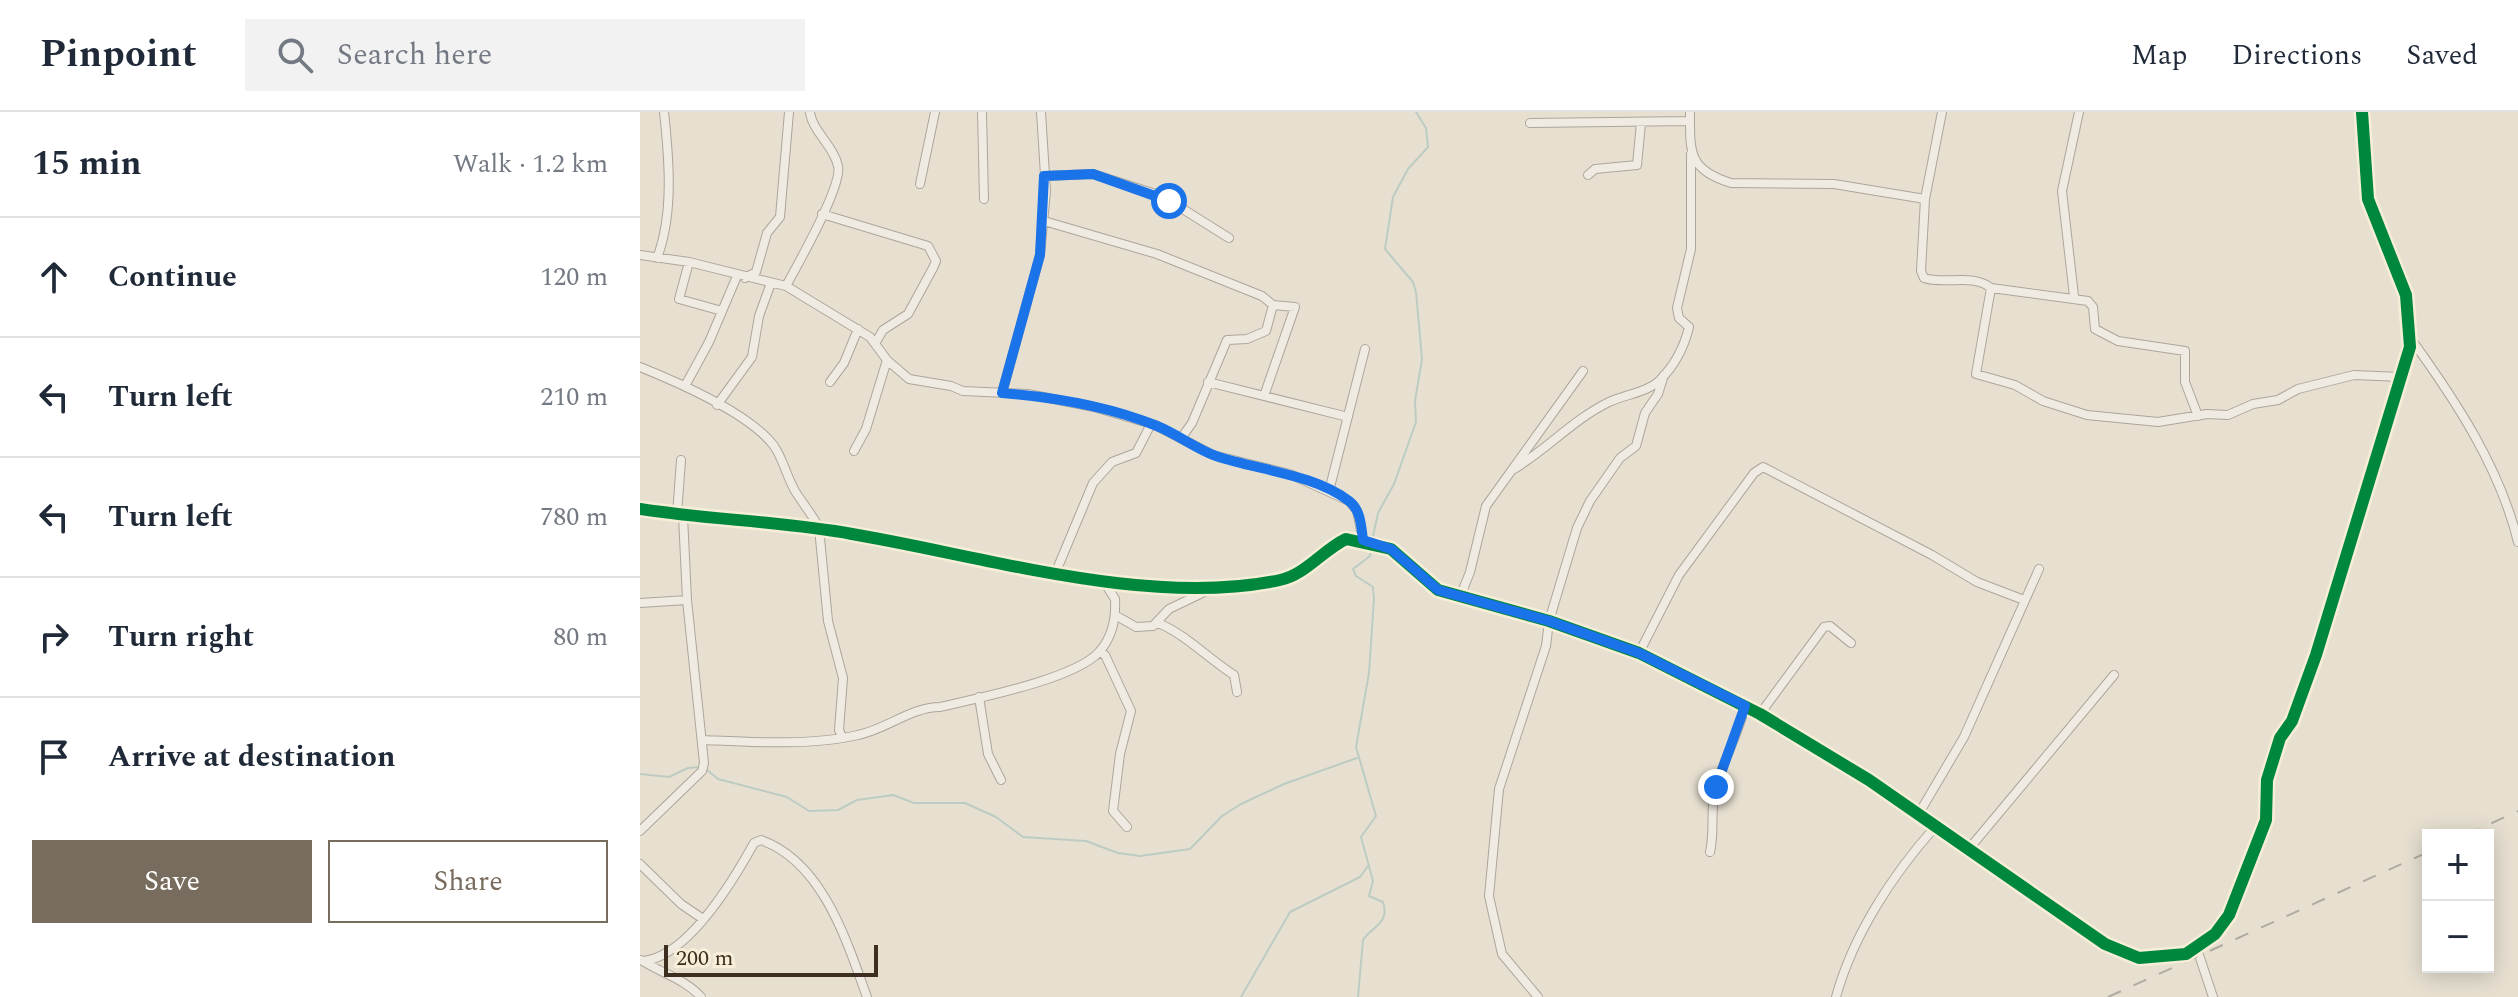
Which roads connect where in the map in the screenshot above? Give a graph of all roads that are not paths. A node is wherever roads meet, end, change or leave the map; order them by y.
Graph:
1 (664, 112) edge
2 (789, 112) edge
3 (810, 112) edge
4 (935, 112) edge
5 (982, 112) edge
6 (1041, 112) edge
7 (1942, 112) edge
8 (2079, 112) edge
9 (2362, 112) edge
10 (1690, 116) edge
11 (1530, 123) dead end
12 (1641, 123) junction
13 (1691, 154) junction
14 (1588, 175) dead end
15 (1044, 176) junction
16 (920, 184) dead end
17 (984, 199) dead end
18 (1925, 199) junction
19 (822, 214) junction
20 (1044, 221) junction
21 (1229, 238) dead end
22 (640, 255) edge
23 (657, 258) junction
24 (689, 262) junction
25 (740, 277) junction
26 (771, 283) junction
27 (786, 286) junction
28 (1991, 288) junction
29 (2074, 296) junction
30 (1273, 305) junction
31 (722, 311) junction
32 (858, 329) junction
33 (2411, 339) junction
34 (876, 342) junction
35 (1365, 349) dead end
36 (887, 360) junction
37 (640, 367) edge
38 (1583, 371) dead end
39 (1664, 375) junction
40 (2401, 377) junction
41 (830, 382) dead end
42 (1208, 382) junction
43 (685, 386) junction
44 (1002, 393) junction
45 (1264, 396) junction
46 (717, 405) junction
47 (2198, 416) junction
48 (1348, 417) junction
49 (1151, 424) junction
50 (1182, 437) junction
51 (854, 451) dead end
52 (681, 460) dead end
53 (1514, 469) junction
54 (1329, 491) junction
55 (640, 509) edge
56 (680, 516) junction
57 (819, 528) junction
58 (1370, 542) junction
59 (2518, 542) edge
60 (2039, 569) dead end
61 (1055, 574) junction
62 (1104, 582) junction
63 (1218, 586) junction
64 (1460, 597) junction
65 (687, 600) junction
66 (2024, 600) junction
67 (640, 603) edge
68 (1115, 615) junction
69 (1549, 621) junction
70 (1158, 623) junction
71 (1851, 643) dead end
72 (1099, 652) junction
73 (1639, 653) junction
74 (2114, 675) dead end
75 (1237, 692) dead end
76 (979, 697) junction
77 (1745, 706) junction
78 (1760, 714) junction
79 (842, 737) junction
80 (702, 740) junction
81 (1001, 780) dead end
82 (1918, 815) junction
83 (1127, 827) dead end
84 (1935, 827) junction
85 (640, 831) edge
86 (1968, 850) junction
87 (1710, 852) dead end
88 (640, 864) edge
89 (703, 919) junction
90 (2197, 949) junction
91 (642, 960) edge
92 (701, 997) edge
93 (867, 997) edge
94 (1538, 997) edge
95 (1836, 997) edge
96 (2213, 997) edge

1 - 23 street
2 - 25 street
3 - 19 street
4 - 16 street
5 - 17 street
6 - 15 street
7 - 18 street
8 - 29 street
9 - 33 street
10 - 12 street
10 - 13 street
11 - 12 street
12 - 14 street
13 - 18 street
13 - 39 street
15 - 20 street
15 - 21 street
18 - 28 street
19 - 27 street
19 - 34 street
20 - 30 street
20 - 44 street
22 - 23 street
23 - 24 street
24 - 25 street
24 - 31 street
25 - 26 street
25 - 31 street
26 - 27 street
26 - 46 street
27 - 32 street
28 - 29 street
28 - 47 street
29 - 47 street
30 - 42 street
30 - 45 street
31 - 43 street
32 - 34 street
32 - 41 street
33 - 40 street
33 - 59 street
34 - 36 street
35 - 48 street
36 - 44 street
36 - 51 street
37 - 43 street
38 - 53 street
39 - 53 street
39 - 69 street
40 - 47 street
40 - 90 street
42 - 45 street
42 - 50 street
43 - 46 street
44 - 49 street
45 - 48 street
46 - 57 street
48 - 54 street
49 - 50 street
49 - 61 street
50 - 54 street
52 - 56 street
53 - 64 street
54 - 58 street
55 - 56 street
56 - 57 street
56 - 65 street
57 - 61 street
57 - 79 street
58 - 63 street
58 - 64 street
60 - 66 street
61 - 62 street
62 - 63 street
62 - 68 street
63 - 70 street
64 - 69 street
65 - 67 street
65 - 80 street
66 - 73 street
66 - 82 street
68 - 70 street
68 - 72 street
69 - 73 street
69 - 94 street
70 - 75 street
71 - 78 street
72 - 76 street
72 - 83 street
73 - 77 street
74 - 86 street
76 - 79 street
76 - 81 street
77 - 78 street
77 - 87 street
78 - 82 street
79 - 80 street
80 - 85 street
82 - 84 street
84 - 86 street
84 - 95 street
86 - 90 street
88 - 89 street
89 - 91 street
89 - 93 street
90 - 96 street
91 - 92 street

